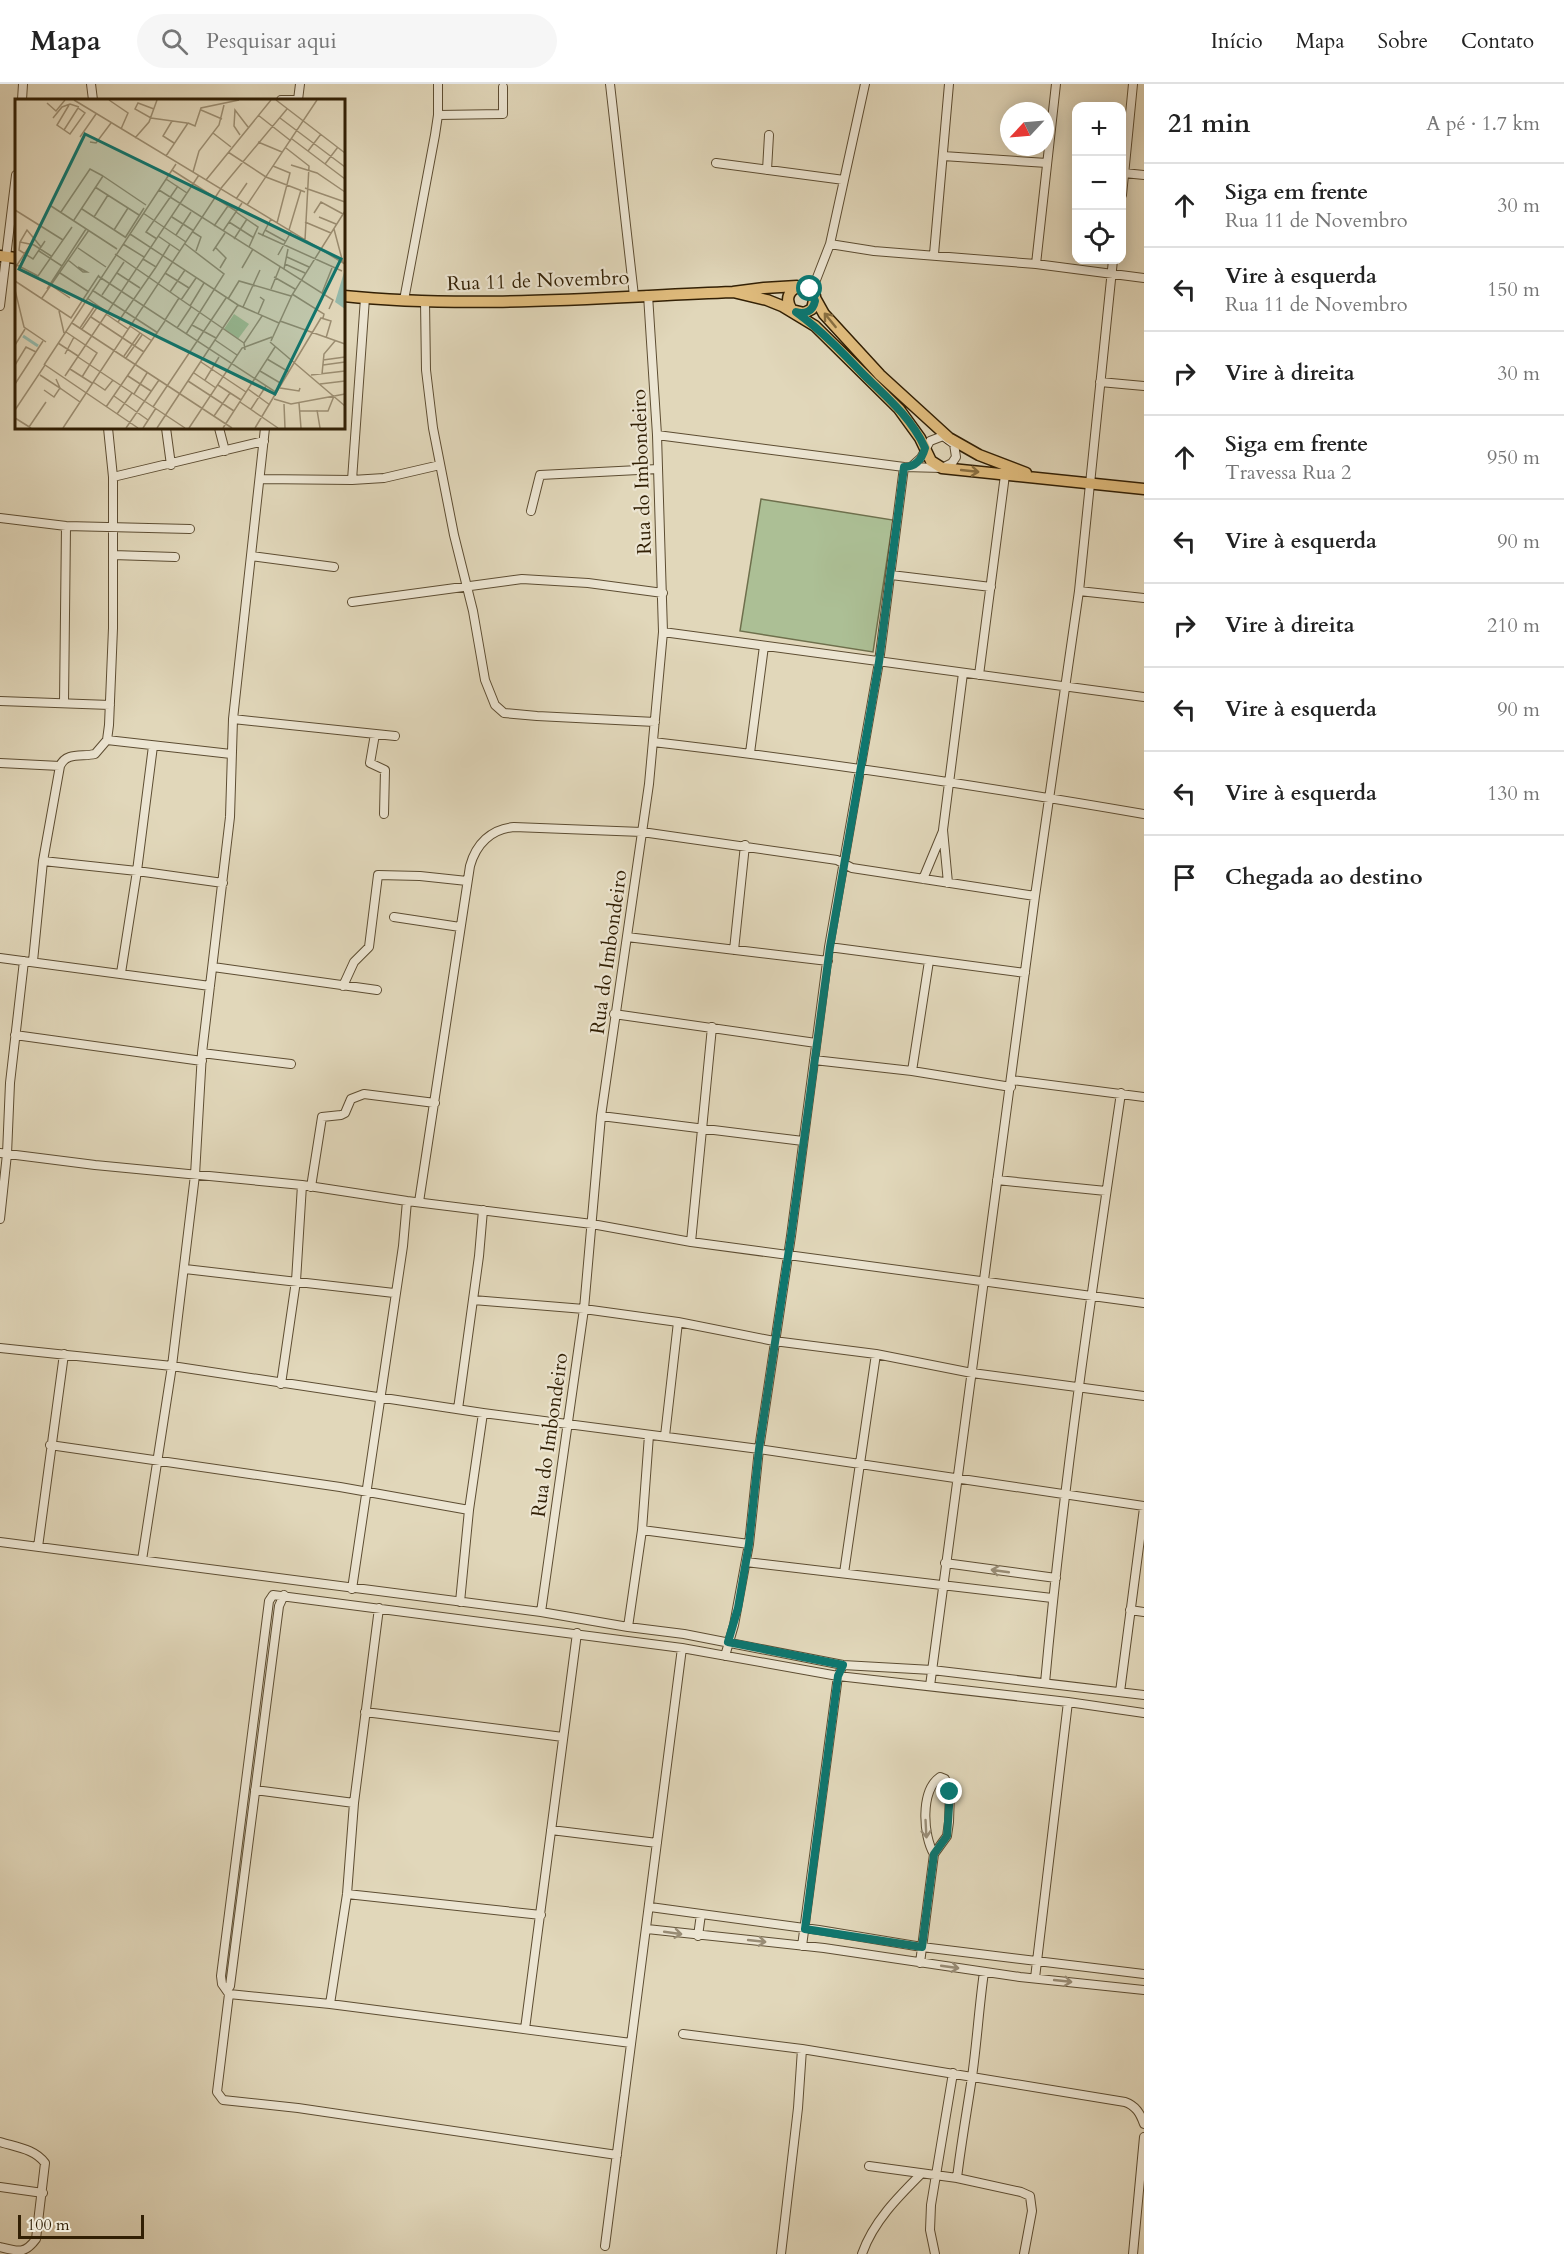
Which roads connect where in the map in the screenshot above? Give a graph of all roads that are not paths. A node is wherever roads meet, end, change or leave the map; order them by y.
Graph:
1 (23, 84) edge
2 (91, 84) edge
3 (300, 84) edge
4 (438, 84) edge
5 (610, 84) edge
6 (865, 84) edge
7 (949, 84) edge
8 (1056, 84) edge
9 (1133, 84) edge
10 (503, 87) dead end
11 (22, 99) edge
12 (93, 99) edge
13 (298, 99) edge
14 (438, 115) junction
15 (769, 135) dead end
16 (943, 156) junction
17 (1126, 156) edge
18 (716, 163) dead end
19 (1047, 163) junction
20 (766, 170) junction
21 (1126, 172) edge
22 (1144, 175) edge
23 (844, 180) junction
24 (15, 184) edge
25 (830, 244) junction
26 (934, 254) junction
27 (7, 257) edge
28 (1036, 264) junction
29 (1113, 264) edge
30 (1112, 274) junction
31 (1144, 278) edge
32 (797, 286) junction
33 (733, 292) junction
34 (812, 293) junction
35 (345, 296) edge
36 (634, 296) junction
37 (648, 296) junction
38 (365, 298) junction
39 (404, 300) junction
40 (425, 301) junction
41 (0, 306) edge
42 (796, 312) junction
43 (1100, 382) junction
44 (1144, 386) edge
45 (108, 429) edge
46 (166, 429) edge
47 (219, 429) edge
48 (265, 429) edge
49 (657, 435) junction
50 (949, 438) junction
51 (264, 441) junction
52 (925, 448) junction
53 (225, 451) junction
54 (171, 465) junction
55 (440, 465) junction
56 (908, 467) junction
57 (942, 468) junction
58 (658, 469) junction
59 (1005, 475) junction
60 (113, 477) junction
61 (1041, 478) junction
62 (260, 479) junction
63 (352, 480) junction
64 (1092, 483) junction
65 (1144, 489) edge
66 (531, 511) dead end
67 (0, 518) edge
68 (66, 526) junction
69 (113, 526) junction
70 (190, 529) dead end
71 (113, 555) junction
72 (251, 556) junction
73 (175, 557) dead end
74 (334, 567) dead end
75 (891, 575) junction
76 (467, 587) junction
77 (991, 587) junction
78 (1079, 591) junction
79 (663, 593) junction
80 (1144, 598) edge
81 (352, 603) dead end
82 (663, 632) junction
83 (764, 646) junction
84 (879, 662) junction
85 (963, 673) junction
86 (979, 675) junction
87 (1067, 688) junction
88 (1144, 697) edge
89 (0, 701) edge
90 (64, 702) junction
91 (110, 705) junction
92 (233, 719) junction
93 (655, 722) junction
94 (375, 734) junction
95 (395, 736) dead end
96 (108, 740) junction
97 (653, 742) junction
98 (153, 746) junction
99 (750, 753) junction
100 (231, 754) junction
101 (0, 763) edge
102 (60, 766) junction
103 (860, 769) junction
104 (948, 781) junction
105 (1050, 798) junction
106 (384, 814) dead end
107 (1144, 814) edge
108 (944, 830) junction
109 (642, 832) junction
110 (744, 845) junction
111 (44, 861) junction
112 (845, 864) junction
113 (137, 871) junction
114 (923, 879) junction
115 (467, 881) junction
116 (223, 883) junction
117 (948, 883) junction
118 (1035, 896) junction
119 (394, 917) dead end
120 (460, 927) junction
121 (627, 937) junction
122 (830, 947) junction
123 (734, 950) junction
124 (0, 958) edge
125 (29, 961) junction
126 (929, 961) junction
127 (828, 962) junction
128 (213, 967) junction
129 (121, 973) junction
130 (1025, 973) junction
131 (210, 986) junction
132 (343, 986) junction
133 (377, 990) dead end
134 (614, 1014) junction
135 (712, 1028) junction
136 (15, 1035) junction
137 (816, 1043) junction
138 (202, 1057) junction
139 (814, 1060) junction
140 (291, 1064) dead end
141 (912, 1071) junction
142 (1011, 1083) junction
143 (1121, 1093) junction
144 (1144, 1097) edge
145 (435, 1103) junction
146 (602, 1116) junction
147 (702, 1127) junction
148 (803, 1141) junction
149 (3, 1153) edge
150 (195, 1174) junction
151 (997, 1180) junction
152 (307, 1186) junction
153 (1106, 1191) junction
154 (407, 1201) junction
155 (419, 1202) junction
156 (483, 1210) junction
157 (0, 1219) edge
158 (592, 1224) junction
159 (691, 1242) junction
160 (788, 1256) junction
161 (184, 1269) junction
162 (296, 1281) junction
163 (985, 1282) junction
164 (394, 1293) junction
165 (1093, 1298) junction
166 (473, 1300) junction
167 (1144, 1303) edge
168 (584, 1309) junction
169 (678, 1322) junction
170 (774, 1341) junction
171 (0, 1348) edge
172 (64, 1354) junction
173 (876, 1354) junction
174 (172, 1366) junction
175 (972, 1373) junction
176 (281, 1384) junction
177 (1078, 1387) junction
178 (1144, 1396) edge
179 (380, 1397) junction
180 (458, 1409) junction
181 (483, 1413) junction
182 (566, 1425) junction
183 (649, 1435) junction
184 (665, 1436) junction
185 (50, 1445) junction
186 (759, 1449) junction
187 (159, 1460) junction
188 (860, 1464) junction
189 (957, 1479) junction
190 (368, 1491) junction
191 (1065, 1494) junction
192 (1144, 1507) edge
193 (468, 1510) junction
194 (642, 1530) junction
195 (0, 1542) edge
196 (749, 1544) junction
197 (38, 1547) junction
198 (142, 1560) junction
199 (746, 1562) junction
200 (945, 1563) junction
201 (844, 1573) junction
202 (1056, 1578) junction
203 (942, 1584) junction
204 (352, 1588) junction
205 (1134, 1590) junction
206 (1144, 1592) edge
207 (284, 1595) junction
208 (1053, 1598) junction
209 (460, 1602) junction
210 (379, 1608) junction
211 (1131, 1610) junction
212 (541, 1612) junction
213 (1144, 1612) edge
214 (628, 1627) junction
215 (577, 1633) junction
216 (728, 1642) junction
217 (682, 1648) junction
218 (725, 1656) junction
219 (843, 1665) junction
220 (932, 1670) junction
221 (838, 1676) junction
222 (1045, 1683) junction
223 (930, 1686) junction
224 (1120, 1692) junction
225 (1144, 1695) edge
226 (1068, 1702) junction
227 (365, 1712) junction
228 (1144, 1713) edge
229 (563, 1737) junction
230 (255, 1790) junction
231 (354, 1803) junction
232 (550, 1830) junction
233 (657, 1843) junction
234 (934, 1854) junction
235 (347, 1894) junction
236 (650, 1907) junction
237 (701, 1914) junction
238 (541, 1915) junction
239 (647, 1929) junction
240 (805, 1929) junction
241 (698, 1936) junction
242 (802, 1946) junction
243 (922, 1947) junction
244 (1038, 1961) junction
245 (920, 1963) junction
246 (984, 1971) junction
247 (1144, 1974) edge
248 (1035, 1978) junction
249 (1144, 1990) edge
250 (228, 1992) junction
251 (330, 2004) junction
252 (525, 2029) junction
253 (683, 2034) dead end
254 (631, 2043) junction
255 (801, 2049) junction
256 (953, 2073) junction
257 (972, 2076) junction
258 (1144, 2124) edge
259 (1144, 2137) edge
260 (0, 2142) edge
261 (617, 2155) junction
262 (868, 2166) dead end
263 (921, 2174) junction
264 (936, 2175) junction
265 (957, 2178) junction
266 (0, 2187) edge
267 (43, 2193) junction
268 (605, 2246) dead end
269 (0, 2247) edge
270 (781, 2254) edge
271 (862, 2254) edge
272 (935, 2254) edge
273 (1024, 2254) edge
274 (1133, 2254) edge

1 - 11 street
2 - 12 street
3 - 13 street
4 - 14 street
5 - 36 street
6 - 23 street
7 - 16 street
8 - 19 street
9 - 17 street
10 - 14 street
14 - 39 street
15 - 20 street
16 - 19 street
16 - 26 street
18 - 20 street
19 - 28 street
20 - 23 street
21 - 22 street
23 - 25 street
24 - 27 street
25 - 26 street
25 - 34 street
26 - 28 street
27 - 41 street
28 - 30 street
29 - 30 street
30 - 31 street
30 - 43 street
32 - 33 main road, Rua 11 de Novembro
32 - 34 main road, Rua 11 de Novembro
32 - 42 main road
33 - 37 main road, Rua 11 de Novembro
33 - 42 main road, Rua 11 de Novembro
34 - 42 main road
50 -> 34 main road
35 - 38 main road, Rua 11 de Novembro
36 - 37 main road, Rua 11 de Novembro
36 - 40 main road, Rua 11 de Novembro
37 - 49 street, Rua do Imbondeiro
38 - 39 main road, Rua 11 de Novembro
38 - 63 street
39 - 40 main road, Rua 11 de Novembro
40 - 55 street
42 - 52 main road, Rua 11 de Novembro
43 - 44 street
43 - 64 street
45 - 60 street
46 - 54 street
47 - 53 street
48 - 51 street
49 - 56 street
49 - 58 street, Rua do Imbondeiro
50 - 52 street
50 - 57 street
50 - 61 main road
51 - 53 street
51 - 62 street
52 - 56 street
52 - 57 main road, Rua 11 de Novembro
53 - 54 street
54 - 60 street
55 - 63 street
55 - 76 street
56 - 57 street
56 - 75 street
57 -> 59 main road
58 - 66 street
58 - 79 street, Rua do Imbondeiro
59 - 61 main road
59 - 77 street
60 - 69 street
61 - 64 main road
62 - 63 street
62 - 72 street
64 - 65 main road
64 - 78 street
67 - 68 street
68 - 69 street
68 - 90 street
69 - 70 street
69 - 71 street
71 - 73 street
71 - 91 street
72 - 74 street
72 - 92 street
75 - 77 street
75 - 84 street
76 - 79 street
76 - 81 street
76 - 93 street
77 - 86 street
78 - 80 street
78 - 87 street
79 - 82 street, Rua do Imbondeiro
82 - 83 street
82 - 93 street, Rua do Imbondeiro
83 - 84 street
83 - 99 street
84 - 85 street
84 - 103 street
85 - 86 street
85 - 104 street
86 - 87 street
87 - 88 street
87 - 105 street
89 - 90 street
90 - 91 street
91 - 96 street
92 - 94 street
92 - 100 street
93 - 97 street, Rua do Imbondeiro
94 - 95 street
94 - 106 street
96 - 98 street
96 - 102 street
97 - 99 street
97 - 109 street, Rua do Imbondeiro
98 - 100 street
98 - 113 street
99 - 103 street
100 - 116 street
101 - 102 street
102 - 111 street
103 - 104 street
103 - 112 street
104 - 105 street
104 - 108 street
105 - 107 street
105 - 118 street
108 - 114 street
108 - 117 street
109 - 110 street
109 - 115 street
109 - 121 street, Rua do Imbondeiro
110 - 112 street
110 - 123 street
111 - 113 street
111 - 125 street
112 - 114 street
112 - 122 street
113 - 116 street
113 - 129 street
114 - 117 street
115 - 120 street
115 - 132 street
116 - 128 street
117 - 118 street
118 - 130 street
119 - 120 street
120 - 145 street
121 - 123 street
121 - 134 street, Rua do Imbondeiro
122 - 126 street
122 - 127 street
123 - 127 street
124 - 125 street
125 - 129 street
125 - 136 street
126 - 130 street
126 - 141 street
127 - 137 street
128 - 131 street
128 - 132 street
129 - 131 street
130 - 142 street
131 - 138 street
132 - 133 street
134 - 135 street
134 - 146 street, Rua do Imbondeiro
135 - 137 street
135 - 147 street
136 - 138 street
136 - 149 street
137 - 139 street
138 - 140 street
138 - 150 street
139 - 141 street
139 - 148 street
141 - 142 street
142 - 143 street
142 - 151 street
143 - 144 street
143 - 153 street
145 - 152 street
145 - 155 street
146 - 147 street
146 - 158 street, Rua do Imbondeiro
147 - 148 street
147 - 159 street
148 - 160 street
149 - 150 street
149 - 157 street
150 - 152 street
150 - 161 street
151 - 153 street
151 - 163 street
152 - 154 street
152 - 162 street
153 - 165 street
154 - 155 street
154 - 164 street
155 - 156 street
156 - 158 street
156 - 166 street
158 - 159 street
158 - 168 street, Rua do Imbondeiro
159 - 160 street
160 - 163 street
160 - 170 street
161 - 162 street
161 - 174 street
162 - 164 street
162 - 176 street
163 - 165 street
163 - 175 street
164 - 179 street
165 - 167 street
165 - 177 street
166 - 168 street
166 - 180 street
168 - 169 street
168 - 182 street, Rua do Imbondeiro
169 - 170 street
169 - 184 street
170 - 173 street
170 - 186 street
171 - 172 street
172 - 174 street
172 - 185 street
173 - 175 street
173 - 188 street
174 - 176 street
174 - 187 street
175 - 177 street
175 - 189 street
176 - 179 street
177 - 178 street
177 - 191 street
179 - 180 street
179 - 190 street
180 - 181 street
181 - 182 street
181 - 193 street
182 - 183 street
182 - 212 street, Rua do Imbondeiro
183 - 184 street
183 - 194 street
184 - 186 street
185 - 187 street
185 - 197 street
186 - 188 street
186 - 196 street
187 - 190 street
187 - 198 street
188 - 189 street
188 - 201 street
189 - 191 street
189 - 200 street
190 - 193 street
190 - 204 street
191 - 192 street
191 - 202 street
192 - 205 street
193 - 209 street
194 - 196 street
194 - 214 street
195 - 197 street
196 - 199 street
197 - 198 street
198 - 204 street
199 - 201 street
199 - 216 street
202 -> 200 street
200 - 203 street
201 - 203 street
202 - 208 street
203 - 208 street
203 - 220 street
204 - 209 street
205 - 206 street
205 - 211 street
207 - 210 street
207 - 230 street
207 - 250 street
208 - 222 street
209 - 212 street
210 - 215 street
210 - 227 street
211 - 213 street
211 - 224 street
212 - 214 street
214 - 216 street
215 - 217 street
215 - 229 street
216 - 218 street
216 - 219 street
217 - 218 street
217 - 233 street
218 - 221 street
219 - 220 street
219 - 221 street
220 - 222 street
220 - 223 street
221 - 223 street
221 - 240 street
222 - 224 street
223 - 226 street
224 - 225 street
226 - 228 street
226 - 244 street
227 - 229 street
227 - 231 street
229 - 232 street
230 - 231 street
230 - 250 street
231 - 235 street
232 - 233 street
232 - 238 street
233 - 236 street
234 -> 234 street
234 - 243 street
235 - 238 street
235 - 251 street
236 - 237 street
236 - 239 street
237 - 240 street
237 - 241 street
238 - 252 street
239 -> 241 street
239 - 254 street
240 - 242 street
240 - 243 street
241 -> 242 street
242 - 245 street
243 - 244 street
243 - 245 street
244 - 247 street
244 - 248 street
245 -> 246 street
246 - 248 street
246 - 257 street
248 -> 249 street
250 - 251 street
250 - 261 street
251 - 252 street
252 - 254 street
253 - 255 street
254 - 261 street
255 - 256 street
255 - 270 street
256 - 257 street
256 - 264 street
257 - 258 street
257 - 265 street
259 - 274 street
260 - 267 street
261 - 268 street
262 - 263 street
263 - 264 street
263 - 271 street
264 - 265 street
264 - 272 street
265 - 273 street
266 - 267 street
267 - 269 street

